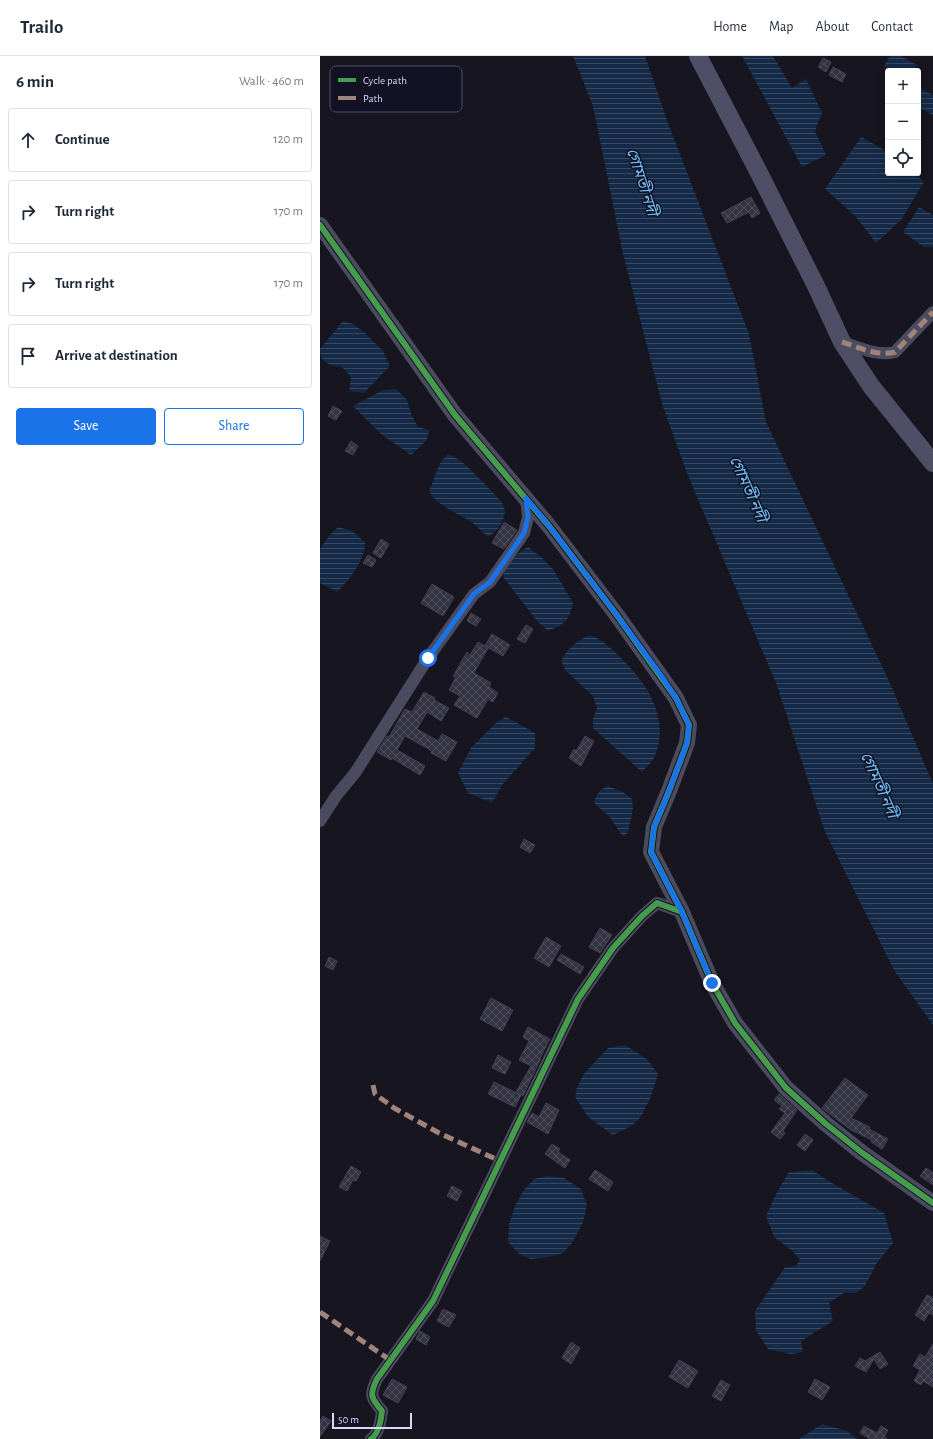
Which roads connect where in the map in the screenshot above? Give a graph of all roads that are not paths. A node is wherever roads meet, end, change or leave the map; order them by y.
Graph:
1 (698, 56) edge
2 (320, 225) edge
3 (933, 312) edge
4 (842, 342) junction
5 (933, 463) edge
6 (526, 498) junction
7 (320, 820) edge
8 (666, 881) junction
9 (657, 903) junction
10 (682, 912) junction
11 (933, 1203) edge
12 (371, 1439) edge

1 - 4 main road
2 - 6 street
3 - 4 street
4 - 5 main road
6 - 7 street
6 - 8 street
8 - 9 street
8 - 10 street
9 - 10 street
9 - 12 street
10 - 11 street

